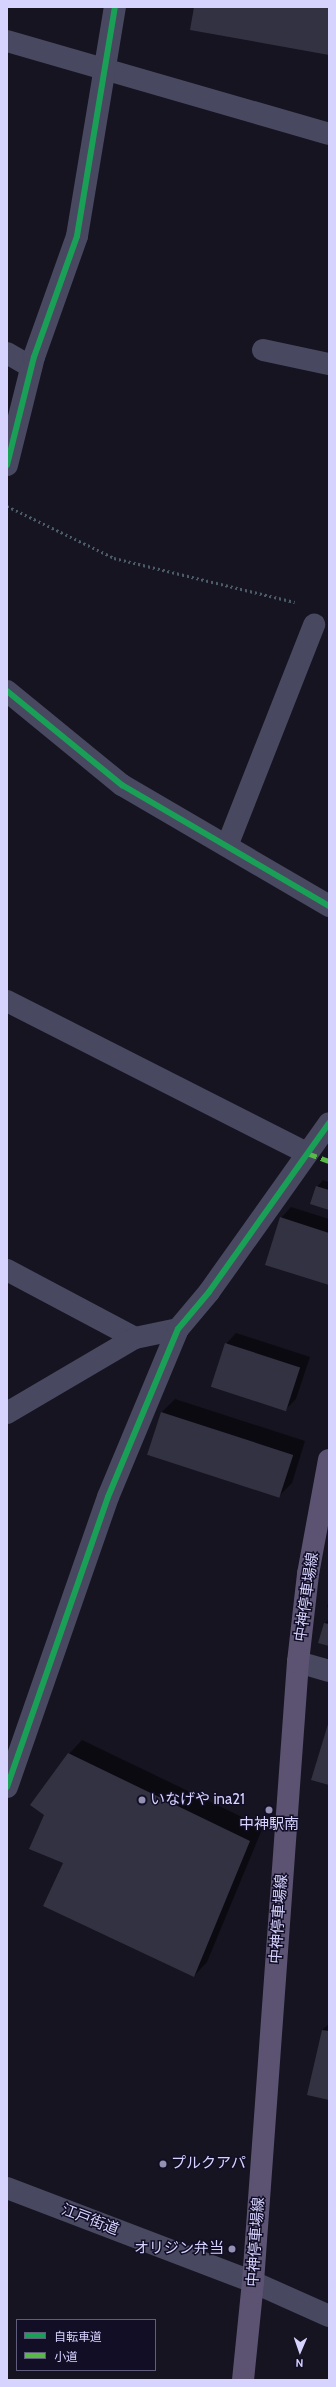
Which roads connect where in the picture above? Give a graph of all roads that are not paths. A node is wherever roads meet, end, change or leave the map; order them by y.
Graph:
1 (115, 7) edge
2 (7, 41) edge
3 (106, 69) junction
4 (329, 134) edge
5 (263, 350) dead end
6 (7, 353) edge
7 (329, 364) edge
8 (31, 367) junction
9 (7, 465) edge
10 (314, 624) dead end
11 (7, 691) edge
12 (227, 846) junction
13 (329, 906) edge
14 (7, 1001) edge
15 (329, 1124) edge
16 (307, 1153) junction
17 (7, 1270) edge
18 (178, 1329) junction
19 (135, 1338) junction
20 (7, 1413) edge
21 (329, 1460) edge
22 (298, 1662) junction
23 (329, 1671) edge
24 (7, 1787) edge
25 (7, 2188) edge
26 (253, 2282) junction
27 (329, 2316) edge
28 (243, 2380) edge

1 - 3 street
2 - 3 street
3 - 4 street
3 - 8 street
5 - 7 street
6 - 8 street
8 - 9 street
10 - 12 street
11 - 12 street
12 - 13 street
14 - 16 street
15 - 16 street
16 - 18 street
17 - 19 street
18 - 19 street
18 - 24 street
19 - 20 street
21 - 22 main road, 中神停車場線
22 - 23 street
22 - 26 main road, 中神停車場線
25 - 26 street, 江戸街道
26 - 27 street, 江戸街道
26 - 28 main road, 中神停車場線

